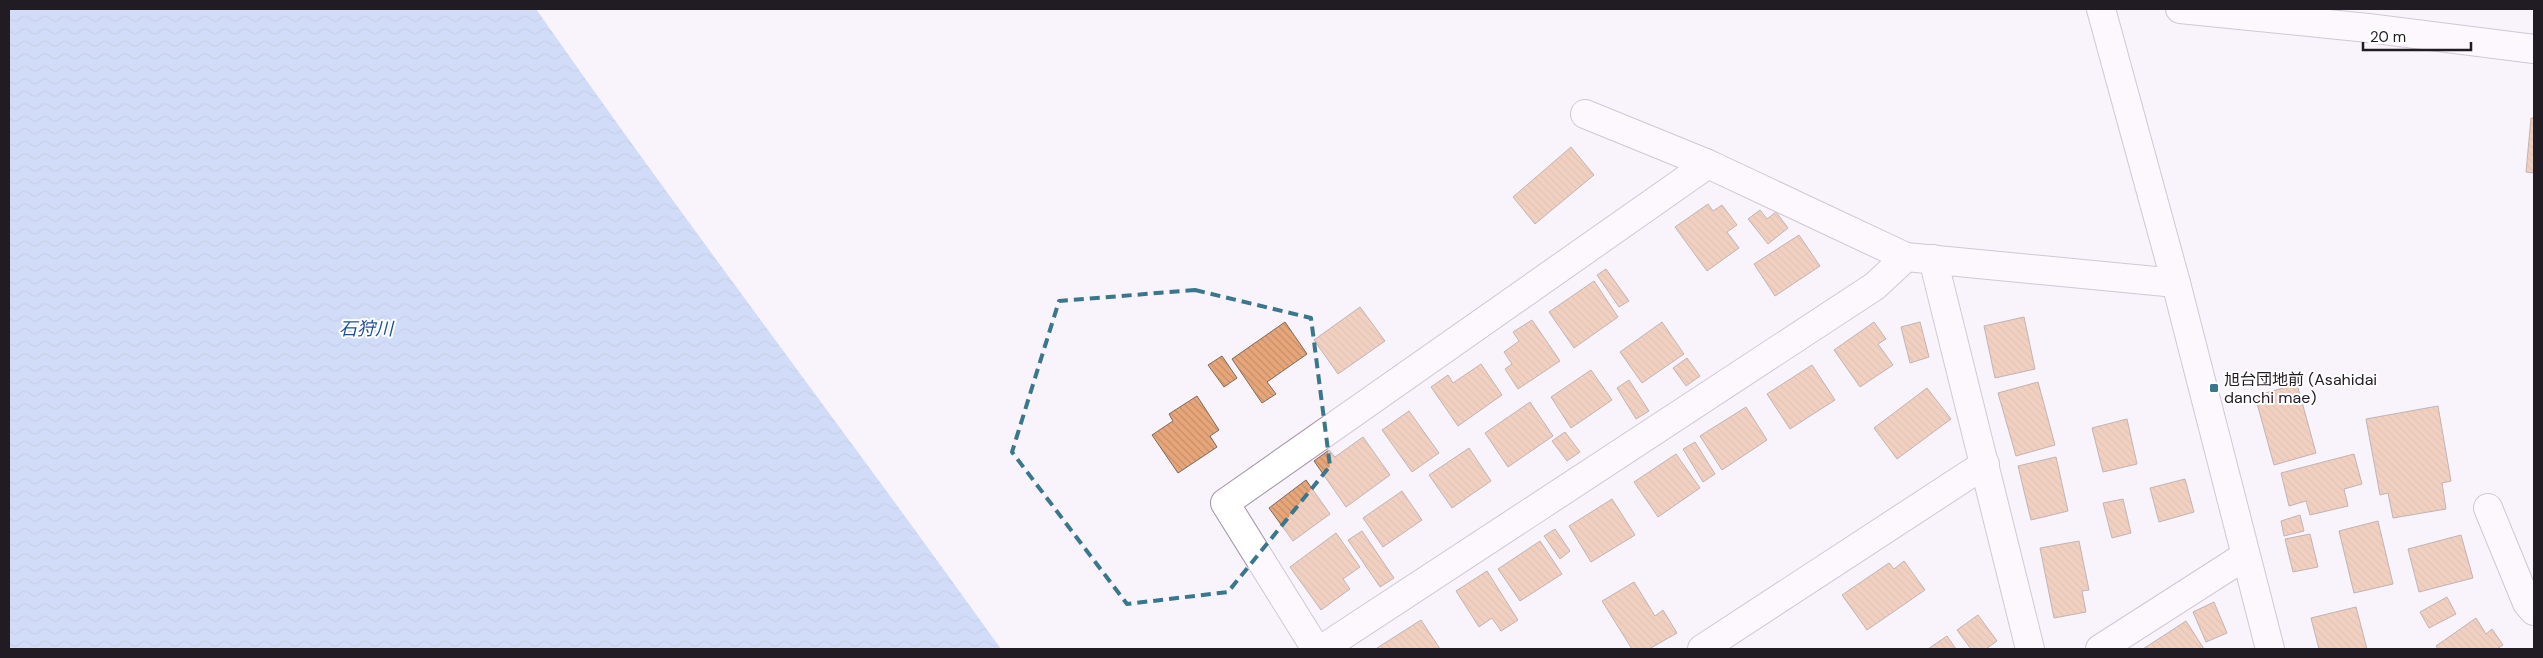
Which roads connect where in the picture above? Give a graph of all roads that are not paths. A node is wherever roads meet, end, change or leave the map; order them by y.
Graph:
1 (2100, 9) edge
2 (2180, 9) edge
3 (2369, 18) edge
4 (2534, 49) edge
5 (1585, 114) dead end
6 (1708, 164) junction
7 (1906, 257) junction
8 (1933, 259) junction
9 (2176, 283) junction
10 (1985, 464) junction
11 (2488, 508) dead end
12 (2245, 556) junction
13 (2534, 611) edge
14 (1316, 649) edge
15 (1322, 649) edge
16 (1702, 649) edge
17 (2030, 649) edge
18 (2100, 649) edge
19 (2270, 649) edge

1 - 9 street
2 - 3 street
3 - 4 street
5 - 6 street
6 - 7 street
6 - 14 street
7 - 8 street
7 - 15 street
8 - 9 street
8 - 10 street
9 - 12 street
10 - 16 street
10 - 17 street
11 - 13 street
12 - 18 street
12 - 19 street

